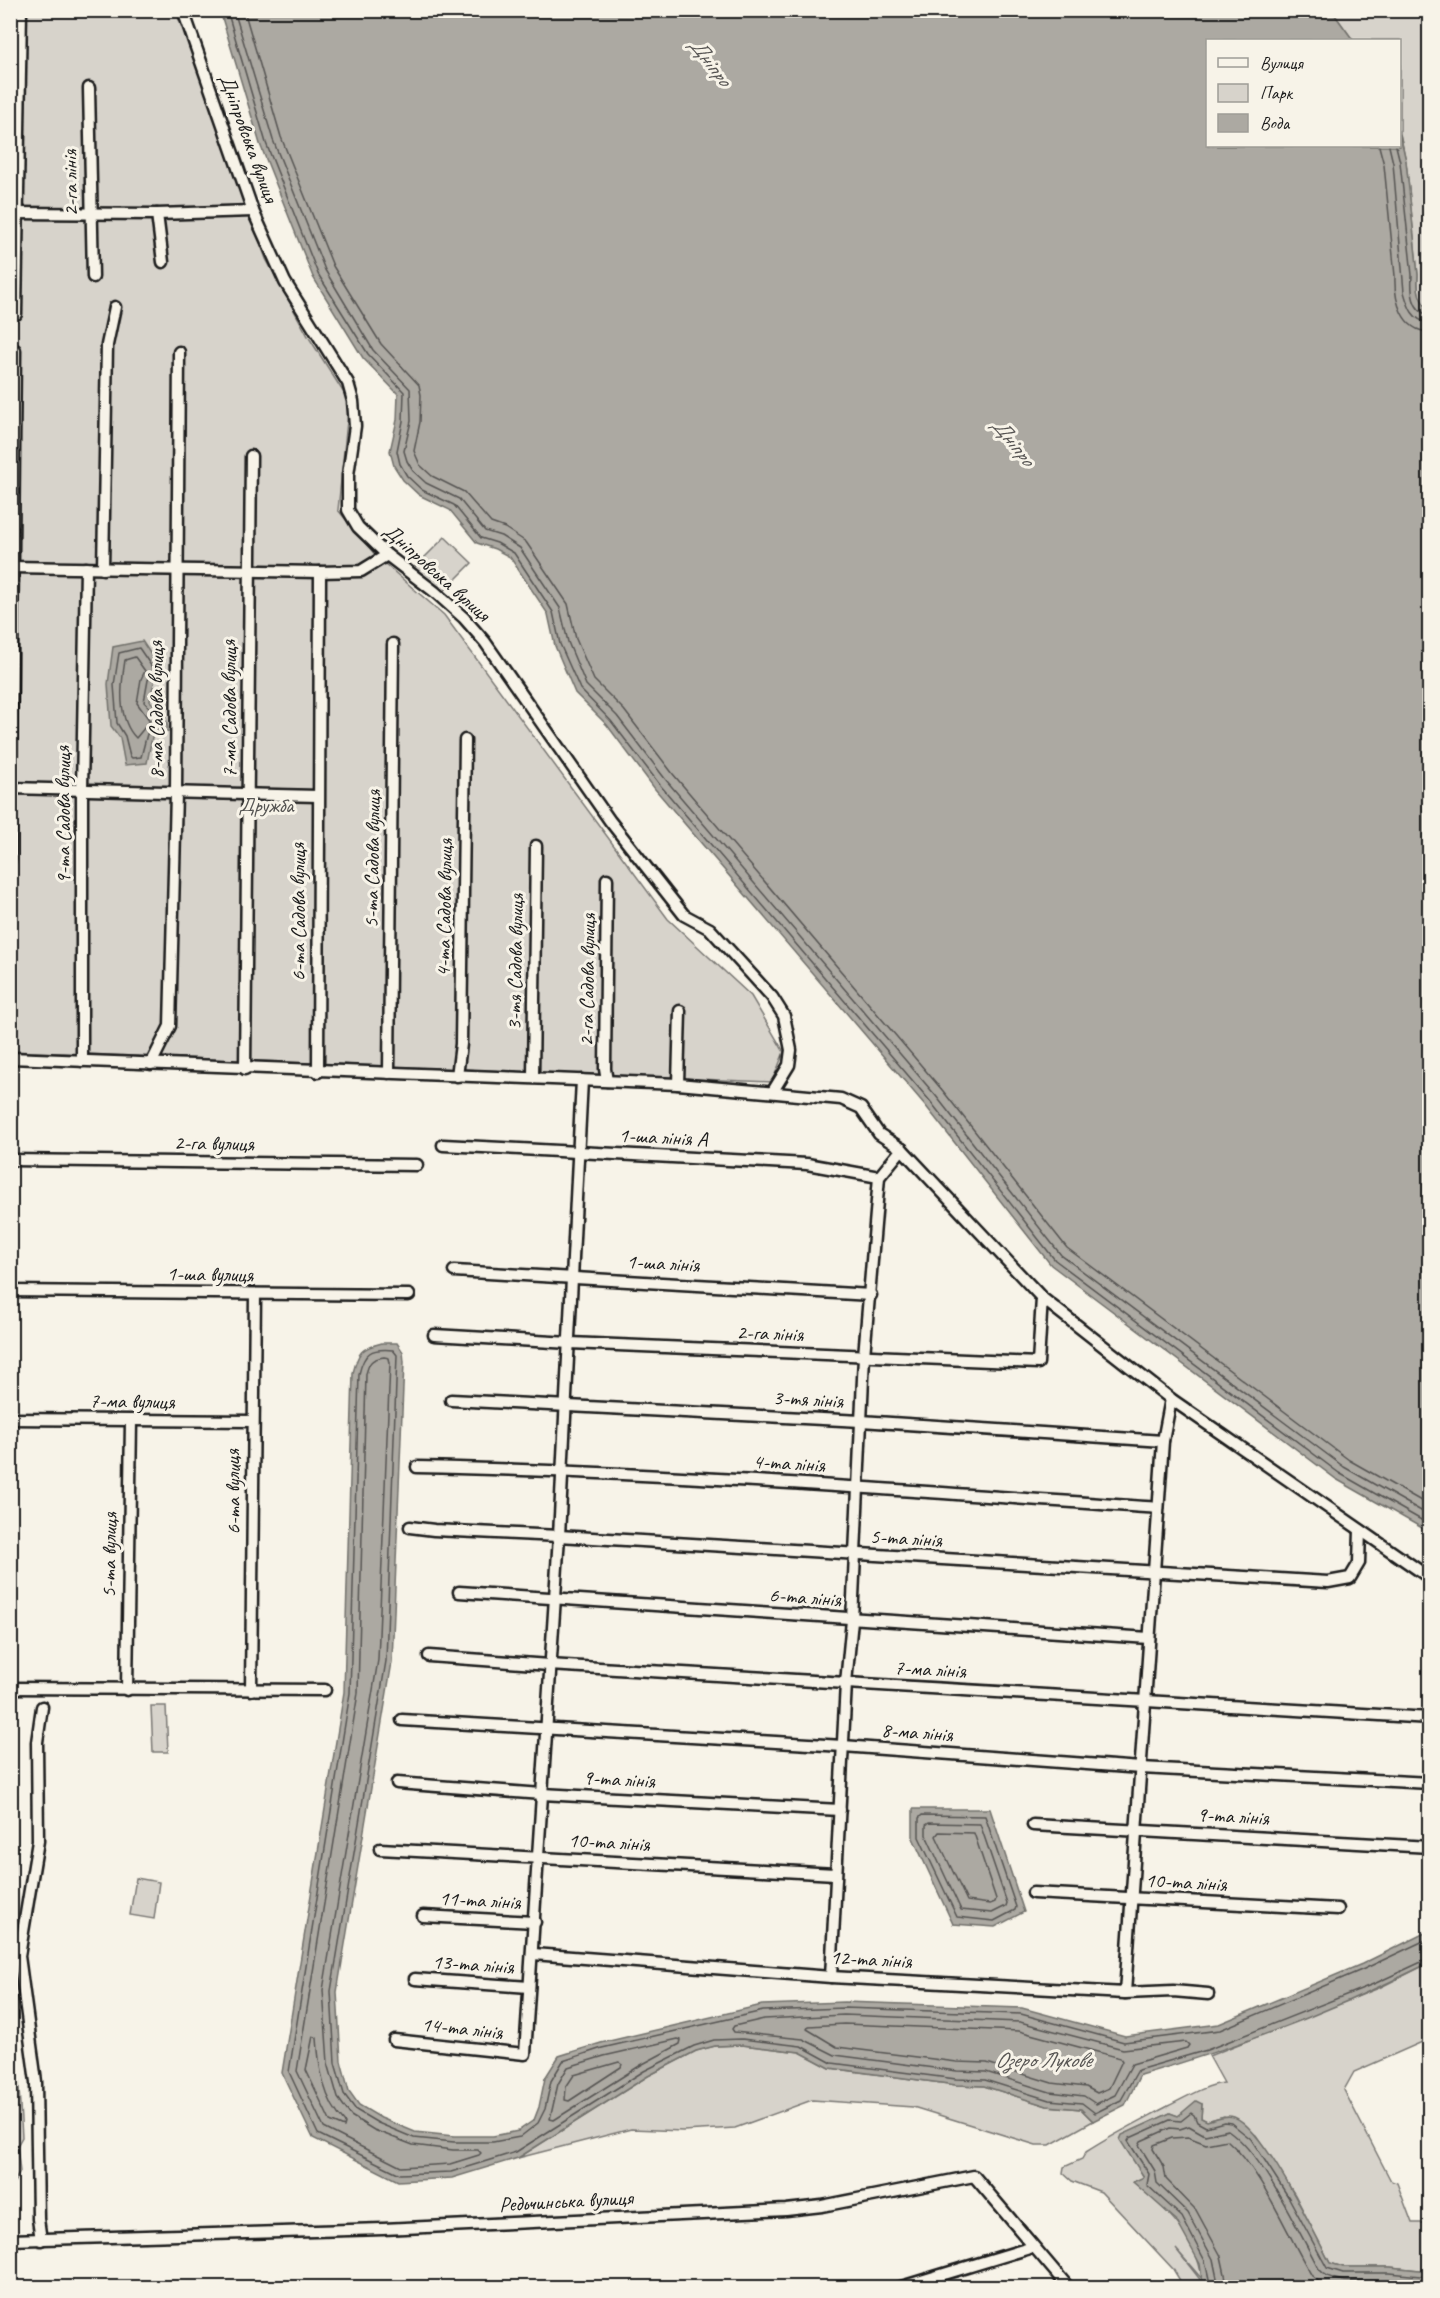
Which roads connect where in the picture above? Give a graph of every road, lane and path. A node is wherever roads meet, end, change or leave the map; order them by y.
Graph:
1 (21, 10) edge
2 (183, 10) edge
3 (15, 49) edge
4 (89, 88) dead end
5 (253, 211) junction
6 (14, 213) edge
7 (90, 213) junction
8 (158, 214) junction
9 (163, 262) dead end
10 (93, 277) dead end
11 (115, 307) dead end
12 (16, 314) dead end
13 (15, 350) dead end
14 (178, 352) dead end
15 (251, 456) dead end
16 (387, 555) junction
17 (13, 567) edge
18 (86, 568) junction
19 (103, 569) junction
20 (176, 570) junction
21 (248, 572) junction
22 (320, 573) junction
23 (393, 644) dead end
24 (465, 740) dead end
25 (10, 788) edge
26 (82, 790) junction
27 (176, 793) junction
28 (248, 795) junction
29 (318, 796) junction
30 (536, 846) dead end
31 (10, 860) edge
32 (608, 879) dead end
33 (680, 1011) dead end
34 (10, 1058) edge
35 (82, 1061) junction
36 (151, 1064) junction
37 (245, 1069) junction
38 (318, 1072) junction
39 (389, 1073) junction
40 (457, 1076) junction
41 (533, 1077) junction
42 (582, 1080) junction
43 (607, 1081) junction
44 (678, 1084) junction
45 (772, 1091) junction
46 (443, 1145) dead end
47 (902, 1149) junction
48 (579, 1152) junction
49 (10, 1160) edge
50 (417, 1165) dead end
51 (879, 1177) junction
52 (454, 1271) dead end
53 (573, 1277) junction
54 (10, 1291) edge
55 (255, 1294) junction
56 (409, 1295) dead end
57 (871, 1295) junction
58 (1042, 1298) junction
59 (434, 1335) dead end
60 (570, 1344) junction
61 (864, 1356) junction
62 (1171, 1399) junction
63 (451, 1400) dead end
64 (566, 1406) junction
65 (10, 1419) edge
66 (131, 1421) junction
67 (253, 1421) junction
68 (861, 1421) junction
69 (1163, 1441) junction
70 (417, 1467) dead end
71 (562, 1470) junction
72 (858, 1487) junction
73 (1158, 1508) junction
74 (410, 1527) dead end
75 (1360, 1530) junction
76 (559, 1536) junction
77 (855, 1554) junction
78 (1154, 1571) junction
79 (1430, 1578) edge
80 (459, 1592) dead end
81 (553, 1600) junction
82 (852, 1620) junction
83 (1149, 1638) junction
84 (429, 1656) dead end
85 (549, 1665) junction
86 (846, 1683) junction
87 (10, 1688) edge
88 (127, 1690) junction
89 (251, 1690) junction
90 (325, 1690) dead end
91 (1145, 1701) junction
92 (42, 1707) dead end
93 (1430, 1718) edge
94 (402, 1720) dead end
95 (545, 1728) junction
96 (843, 1746) junction
97 (1141, 1768) junction
98 (396, 1783) dead end
99 (1430, 1783) edge
100 (542, 1794) junction
101 (840, 1810) junction
102 (1034, 1825) dead end
103 (1137, 1829) junction
104 (1430, 1847) edge
105 (380, 1849) dead end
106 (538, 1858) junction
107 (835, 1874) junction
108 (1032, 1893) dead end
109 (1132, 1899) junction
110 (1338, 1909) dead end
111 (423, 1916) dead end
112 (535, 1922) junction
113 (533, 1954) junction
114 (831, 1977) junction
115 (415, 1979) dead end
116 (529, 1988) junction
117 (1125, 1992) junction
118 (1208, 1994) dead end
119 (394, 2040) dead end
120 (10, 2240) edge
121 (41, 2240) junction
122 (1034, 2247) junction
123 (898, 2288) edge
124 (1069, 2288) edge

1 - 3 street
2 - 5 street, Дніпровська вулиця
3 - 6 street
4 - 7 street, 2-га лінія
5 - 8 street
5 - 16 street, Дніпровська вулиця
6 - 7 street
6 - 12 street
7 - 8 street
7 - 10 street, 2-га лінія
8 - 9 street
11 - 19 street
13 - 17 street
14 - 20 street, 8-ма Садова вулиця
15 - 21 street, 7-ма Садова вулиця
16 - 22 street
16 - 45 street, Дніпровська вулиця
17 - 18 street
17 - 25 street
18 - 19 street
18 - 26 street, 9-та Садова вулиця
19 - 20 street
20 - 21 street
20 - 27 street, 8-ма Садова вулиця
21 - 22 street
21 - 28 street, 7-ма Садова вулиця
22 - 29 street, 6-та Садова вулиця
23 - 39 street, 5-та Садова вулиця
24 - 40 street, 4-та Садова вулиця
25 - 26 street
25 - 31 street
26 - 27 street
26 - 35 street, 9-та Садова вулиця
27 - 28 street
27 - 36 street, 8-ма Садова вулиця
28 - 29 street
28 - 37 street, 7-ма Садова вулиця
29 - 38 street, 6-та Садова вулиця
30 - 41 street, 3-тя Садова вулиця
32 - 43 street, 2-га Садова вулиця
33 - 44 street
34 - 35 street
35 - 36 street
36 - 37 street
37 - 38 street
38 - 39 street
39 - 40 street
40 - 41 street
41 - 42 street
42 - 43 street
42 - 48 street
43 - 44 street
44 - 45 street
45 - 47 street
46 - 48 street, 1-ша лінія А
47 - 51 street
47 - 58 street
48 - 51 street, 1-ша лінія А
48 - 53 street
49 - 50 street, 2-га вулиця
51 - 57 street
52 - 53 street, 1-ша лінія
53 - 57 street, 1-ша лінія
53 - 60 street
54 - 55 street, 1-ша вулиця
55 - 56 street, 1-ша вулиця
55 - 67 street, 6-та вулиця
57 - 61 street
58 - 61 street, 2-га лінія
58 - 62 street
59 - 60 street, 2-га лінія
60 - 61 street, 2-га лінія
60 - 64 street
61 - 68 street
62 - 69 street
62 - 75 street
63 - 64 street, 3-тя лінія
64 - 68 street, 3-тя лінія
64 - 71 street
65 - 66 street, 7-ма вулиця
66 - 67 street, 7-ма вулиця
66 - 88 street, 5-та вулиця
67 - 89 street, 6-та вулиця
68 - 69 street, 3-тя лінія
68 - 72 street
69 - 73 street
70 - 71 street, 4-та лінія
71 - 72 street, 4-та лінія
71 - 76 street
72 - 73 street, 4-та лінія
72 - 77 street
73 - 78 street
74 - 76 street, 5-та лінія
75 - 78 street, 5-та лінія
75 - 79 street
76 - 77 street, 5-та лінія
76 - 81 street
77 - 78 street, 5-та лінія
77 - 82 street
78 - 83 street
80 - 81 street, 6-та лінія
81 - 82 street, 6-та лінія
81 - 85 street
82 - 83 street, 6-та лінія
82 - 86 street
83 - 91 street
84 - 85 street, 7-ма лінія
85 - 86 street, 7-ма лінія
85 - 95 street
86 - 91 street, 7-ма лінія
86 - 96 street
87 - 88 street
88 - 89 street
89 - 90 street
91 - 93 street, 7-ма лінія
91 - 97 street
92 - 121 street
94 - 95 street, 8-ма лінія
95 - 96 street, 8-ма лінія
95 - 100 street
96 - 97 street, 8-ма лінія
96 - 101 street
97 - 99 street, 8-ма лінія
97 - 103 street
98 - 100 street, 9-та лінія
100 - 101 street, 9-та лінія
100 - 106 street
101 - 107 street
102 - 103 street, 9-та лінія
103 - 104 street, 9-та лінія
103 - 109 street
105 - 106 street, 10-та лінія
106 - 107 street, 10-та лінія
106 - 112 street
107 - 114 street
108 - 109 street, 10-та лінія
109 - 110 street, 10-та лінія
109 - 117 street
111 - 112 street, 11-та лінія
112 - 113 street
113 - 114 street, 12-та лінія
113 - 116 street
114 - 117 street, 12-та лінія
115 - 116 street, 13-та лінія
116 - 119 street, 14-та лінія
117 - 118 street, 12-та лінія
120 - 121 street, Редьчинська вулиця
121 - 122 street, Редьчинська вулиця
122 - 123 street
122 - 124 street, Редьчинська вулиця

